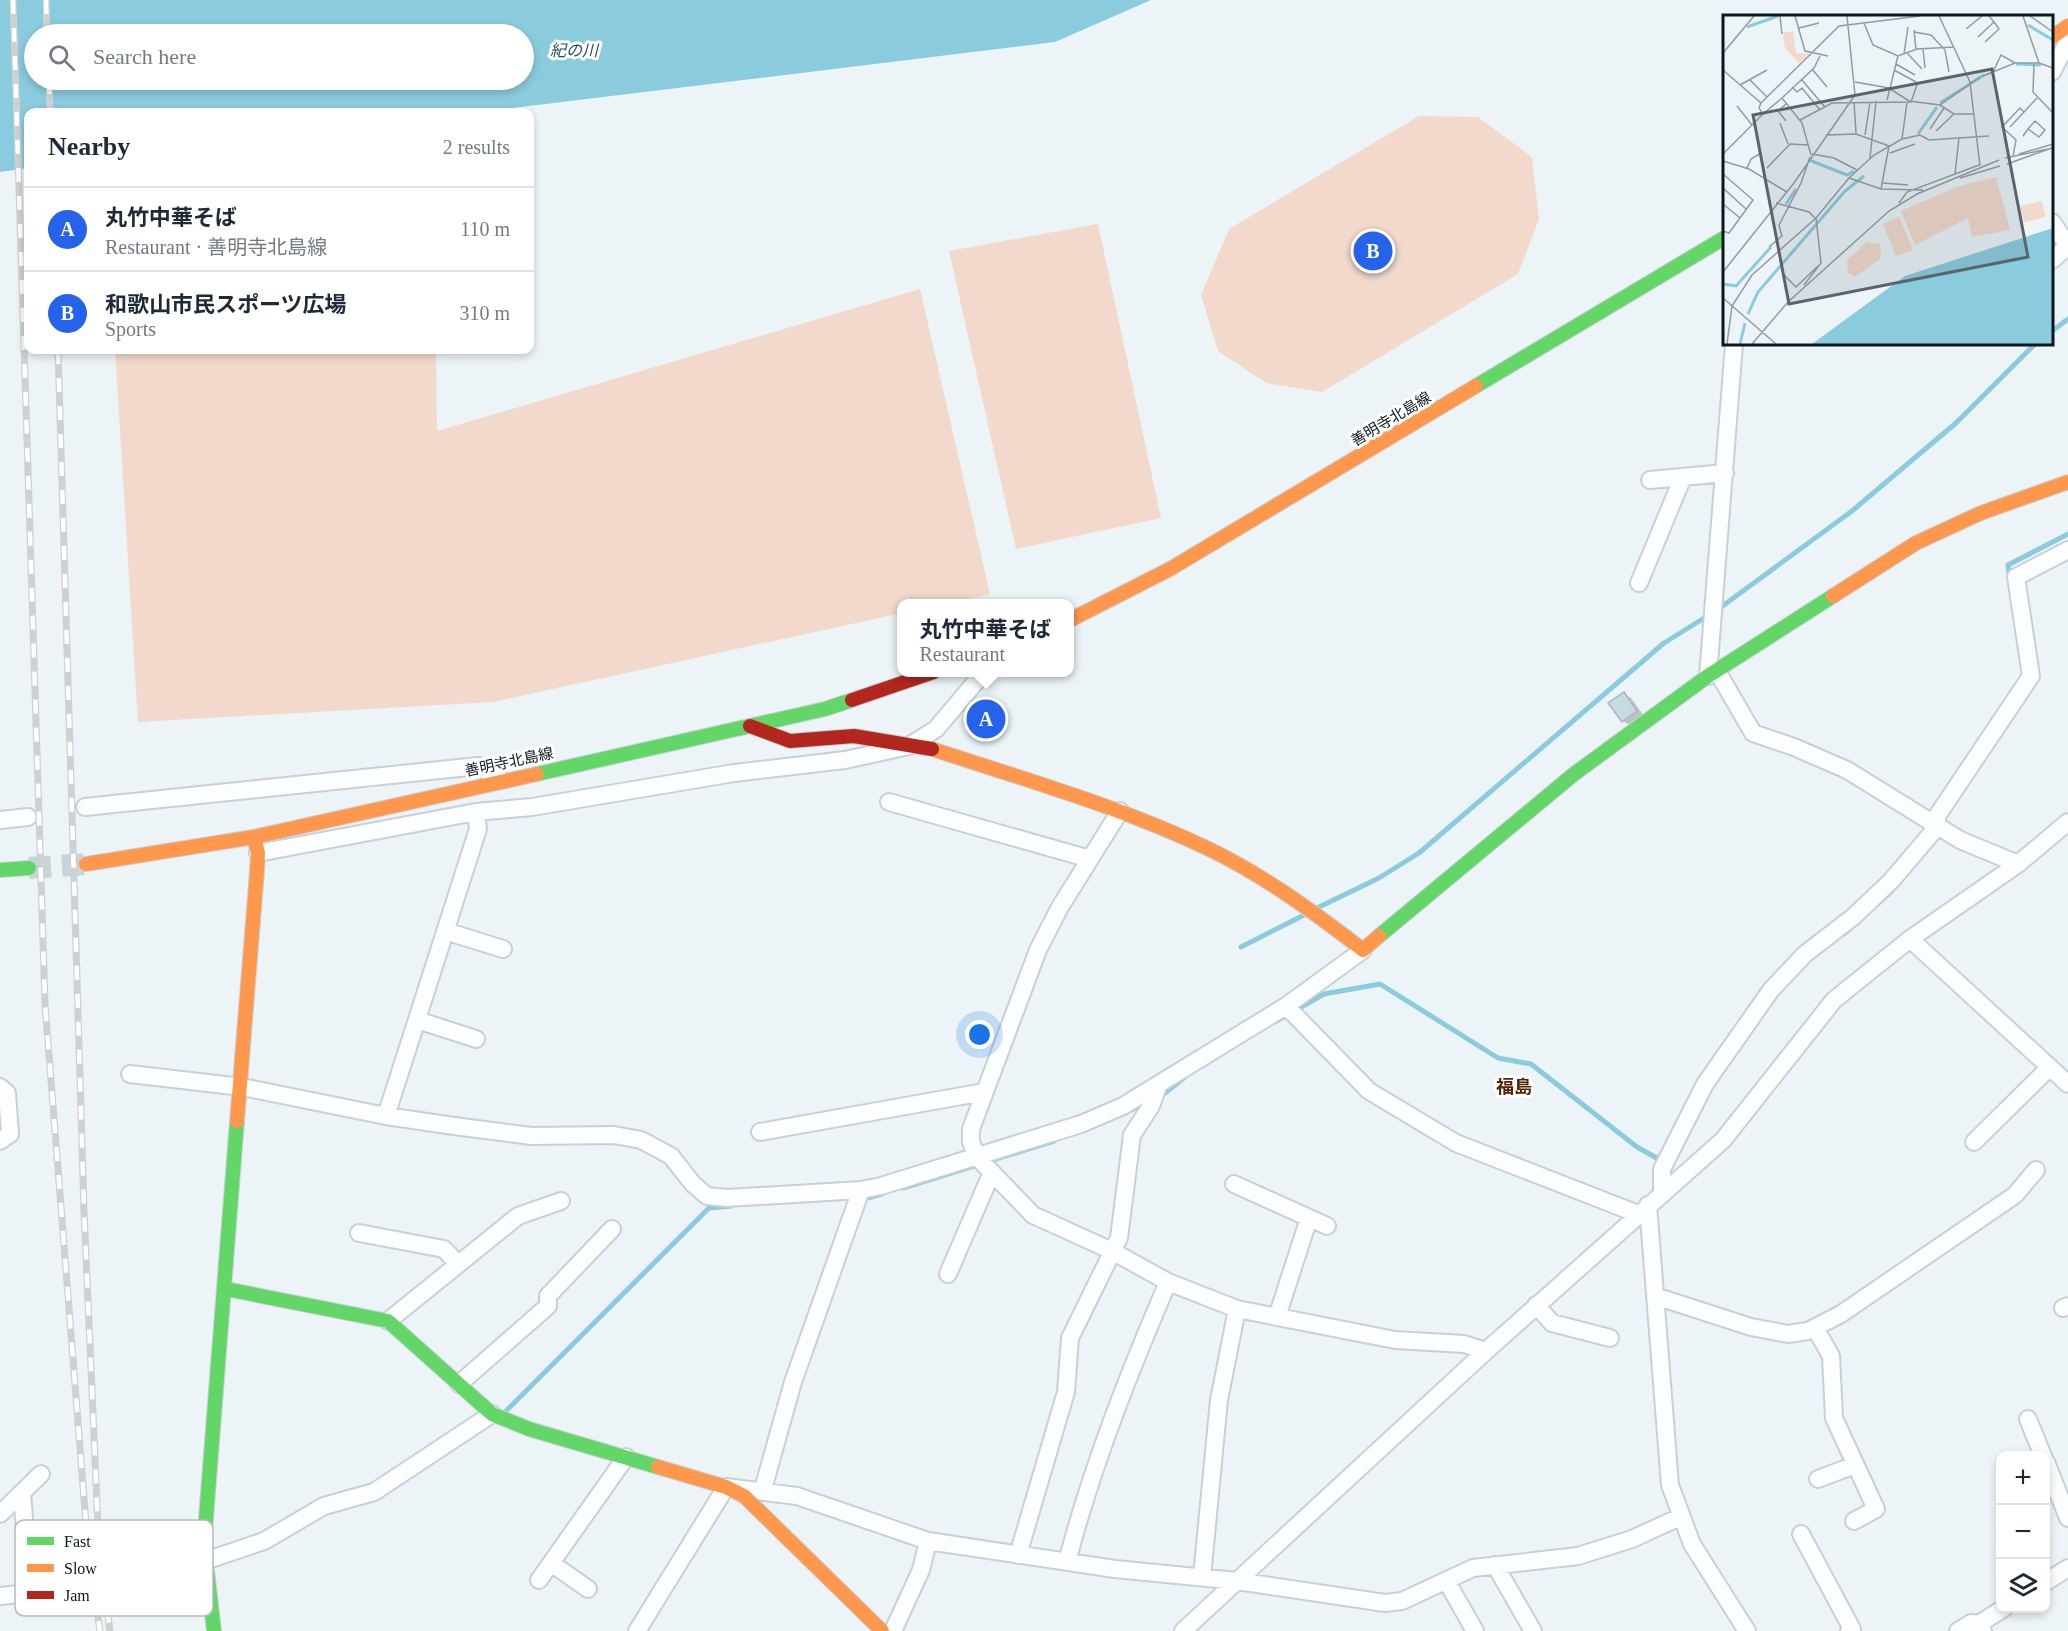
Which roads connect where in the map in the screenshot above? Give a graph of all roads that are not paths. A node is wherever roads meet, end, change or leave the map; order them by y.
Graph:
1 (2068, 26) edge
2 (2053, 36) edge
3 (2068, 41) edge
4 (2053, 70) edge
5 (2053, 224) edge
6 (1723, 239) edge
7 (2053, 259) edge
8 (1734, 345) edge
9 (1725, 473) junction
10 (1683, 477) junction
11 (1650, 480) dead end
12 (2068, 482) edge
13 (2068, 550) edge
14 (1639, 583) dead end
15 (1074, 618) edge
16 (1712, 674) junction
17 (919, 677) edge
18 (980, 677) edge
19 (750, 726) junction
20 (909, 746) junction
21 (501, 780) junction
22 (889, 802) dead end
23 (85, 807) dead end
24 (1119, 811) junction
25 (476, 812) junction
26 (28, 817) dead end
27 (0, 820) edge
28 (2068, 822) edge
29 (1937, 827) junction
30 (256, 845) junction
31 (1090, 859) junction
32 (86, 864) tunnel mouth
33 (2018, 864) junction
34 (29, 867) tunnel mouth
35 (0, 870) edge
36 (445, 931) junction
37 (1910, 939) junction
38 (503, 949) dead end
39 (1363, 951) junction
40 (1289, 1010) junction
41 (417, 1020) junction
42 (476, 1038) dead end
43 (2050, 1067) junction
44 (130, 1074) dead end
45 (2068, 1083) edge
46 (0, 1087) edge
47 (242, 1087) junction
48 (984, 1092) junction
49 (1155, 1095) junction
50 (386, 1116) junction
51 (760, 1132) dead end
52 (0, 1141) edge
53 (1974, 1142) dead end
54 (984, 1165) junction
55 (2036, 1170) dead end
56 (1234, 1184) dead end
57 (861, 1190) junction
58 (1662, 1193) junction
59 (561, 1201) dead end
60 (1643, 1209) junction
61 (1309, 1218) junction
62 (1327, 1226) dead end
63 (612, 1229) dead end
64 (359, 1233) dead end
65 (1112, 1251) junction
66 (458, 1264) junction
67 (948, 1274) dead end
68 (1168, 1282) junction
69 (226, 1289) junction
70 (1655, 1296) junction
71 (1536, 1305) junction
72 (1237, 1309) junction
73 (1277, 1317) junction
74 (388, 1321) junction
75 (1815, 1328) junction
76 (1610, 1338) dead end
77 (1486, 1350) junction
78 (459, 1384) junction
79 (497, 1416) junction
80 (2028, 1419) dead end
81 (2041, 1451) edge
82 (626, 1457) junction
83 (1855, 1465) junction
84 (2050, 1472) edge
85 (41, 1474) dead end
86 (1818, 1479) dead end
87 (726, 1487) junction
88 (763, 1489) junction
89 (22, 1493) junction
90 (0, 1514) edge
91 (1680, 1517) junction
92 (2068, 1518) edge
93 (24, 1520) edge
94 (209, 1520) edge
95 (1854, 1521) dead end
96 (1801, 1534) dead end
97 (927, 1541) junction
98 (1018, 1555) junction
99 (1067, 1562) junction
100 (551, 1563) junction
101 (213, 1564) edge
102 (1496, 1564) junction
103 (2068, 1568) edge
104 (1203, 1577) junction
105 (2050, 1579) edge
106 (539, 1580) dead end
107 (1237, 1581) junction
108 (1447, 1582) junction
109 (588, 1589) dead end
110 (15, 1594) edge
111 (0, 1596) edge
112 (1998, 1613) edge
113 (212, 1616) edge
114 (1981, 1628) edge
115 (214, 1631) edge
116 (637, 1631) edge
117 (882, 1631) edge
118 (893, 1631) edge
119 (1183, 1631) edge
120 (1475, 1631) edge
121 (1533, 1631) edge
122 (1747, 1631) edge
123 (1849, 1631) edge
124 (1958, 1631) edge

1 - 2 street
3 - 4 street
5 - 7 street
6 - 15 street, 善明寺北島線
8 - 9 street
9 - 10 street
9 - 16 street
10 - 11 street
10 - 14 street
12 - 16 street
13 - 29 street
16 - 29 street
16 - 39 street
17 - 19 street, 善明寺北島線
18 - 20 street
19 - 20 street
19 - 21 street, 善明寺北島線
20 - 24 street
20 - 25 street
21 - 23 street
21 - 30 street, 善明寺北島線
22 - 31 street
24 - 31 street
24 - 39 street
25 - 30 street
25 - 36 street
26 - 27 street
28 - 33 street
29 - 33 street
29 - 58 street
30 - 32 street, 善明寺北島線
30 - 47 street
31 - 48 street
33 - 37 street
34 - 35 street
36 - 38 street
36 - 41 street
37 - 43 street
37 - 58 street
39 - 40 street
40 - 49 street
40 - 60 street
41 - 42 street
41 - 50 street
43 - 45 street
43 - 53 street
44 - 47 street
46 - 52 street
47 - 50 street
47 - 69 street
48 - 51 street
48 - 54 street
49 - 54 street
49 - 65 street
50 - 57 street
54 - 57 street
54 - 65 street
54 - 67 street
55 - 75 street
56 - 61 street
57 - 88 street
58 - 60 street
59 - 66 street
60 - 70 street
60 - 71 street
61 - 62 street
61 - 73 street
63 - 78 street
64 - 66 street
65 - 68 street
65 - 98 street
66 - 74 street
68 - 72 street
68 - 99 street
69 - 74 street
69 - 94 street
70 - 75 street
70 - 91 street
71 - 76 street
71 - 77 street
72 - 73 street
72 - 104 street
73 - 77 street
74 - 78 street
75 - 83 street
77 - 107 street
78 - 79 street
79 - 82 street
79 - 101 street
80 - 81 street
82 - 87 street
82 - 100 street
83 - 86 street
83 - 95 street
84 - 92 street
85 - 89 street
87 - 88 street
87 - 116 street
87 - 117 street
88 - 97 street
89 - 90 street
89 - 93 street
91 - 102 street
91 - 122 street
96 - 123 street
97 - 98 street
97 - 118 street
98 - 99 street
99 - 104 street
100 - 106 street
100 - 109 street
102 - 108 street
102 - 121 street
103 - 105 street
104 - 107 street
107 - 108 street
107 - 119 street
108 - 120 street
110 - 111 street
112 - 114 street
113 - 115 street
114 - 124 street

